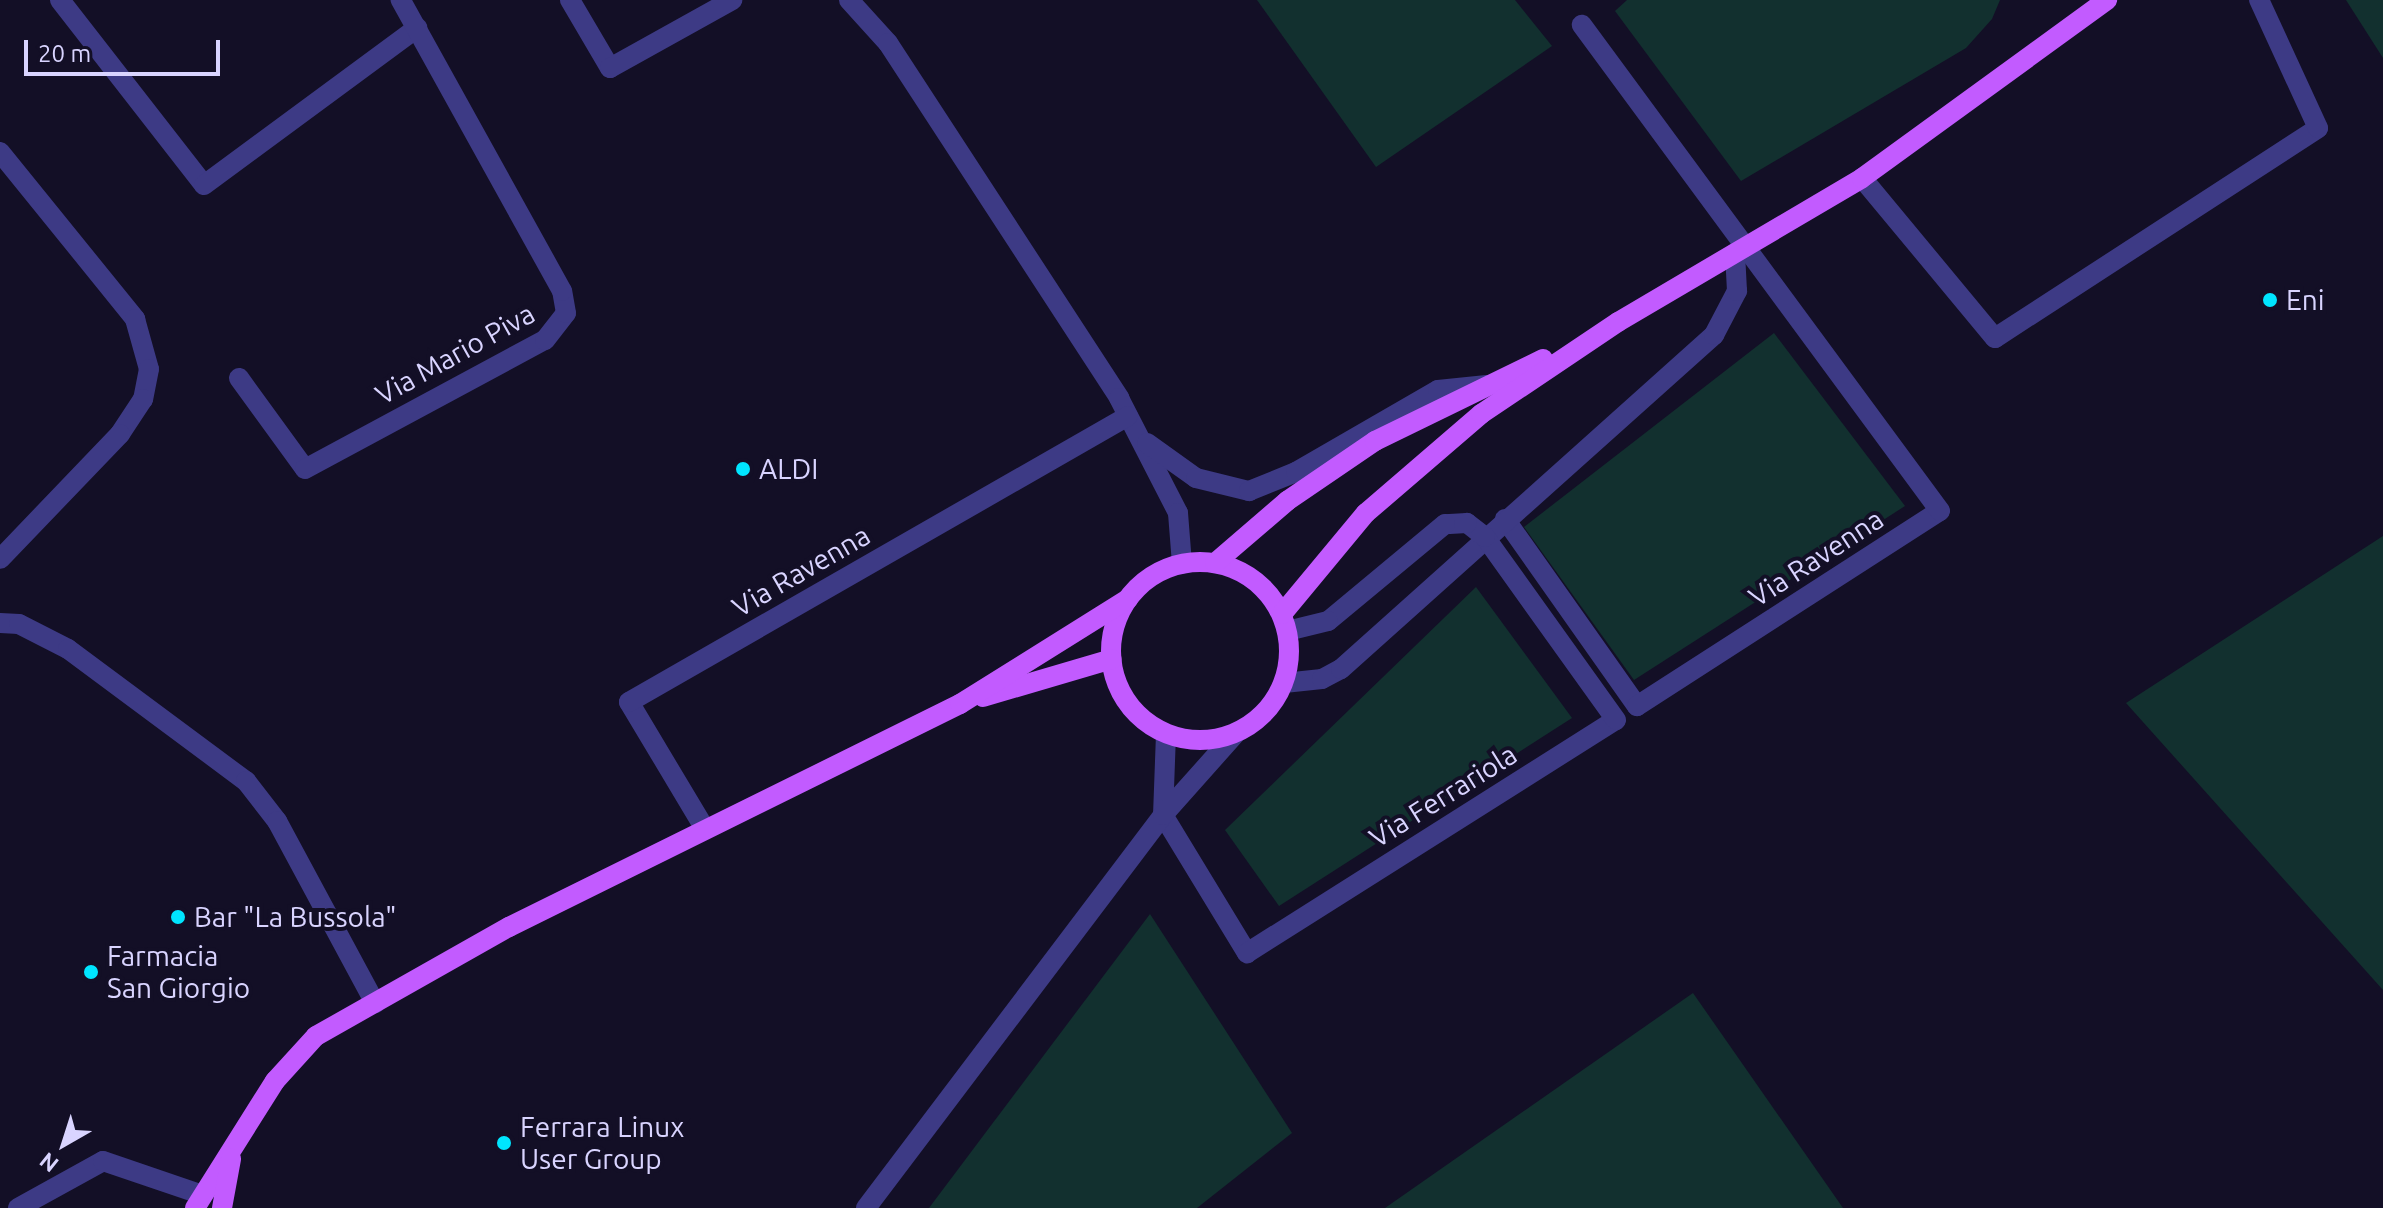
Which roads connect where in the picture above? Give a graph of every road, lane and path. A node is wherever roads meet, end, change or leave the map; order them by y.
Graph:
1 (60, 0) edge
2 (401, 0) edge
3 (570, 0) edge
4 (732, 0) edge
5 (849, 0) edge
6 (2107, 0) edge
7 (2259, 0) edge
8 (1582, 25) dead end
9 (417, 28) junction
10 (0, 152) edge
11 (1862, 178) junction
12 (1739, 251) junction
13 (1618, 322) junction
14 (239, 378) dead end
15 (1491, 385) junction
16 (1128, 416) junction
17 (1140, 436) junction
18 (1505, 519) junction
19 (1485, 537) junction
20 (0, 559) edge
21 (1215, 563) junction
22 (1182, 564) junction
23 (1128, 599) junction
24 (1284, 622) junction
25 (0, 623) edge
26 (1112, 659) junction
27 (1284, 683) junction
28 (960, 704) junction
29 (1236, 733) junction
30 (1166, 734) junction
31 (1163, 815) junction
32 (705, 829) junction
33 (375, 1003) junction
34 (238, 1136) junction
35 (198, 1201) edge
36 (18, 1208) edge
37 (222, 1208) edge
38 (866, 1208) edge

1 - 9 street
2 - 9 street, Via Mario Piva
3 - 4 street
5 - 16 street
6 - 11 main road
7 - 11 street
8 - 12 street, Via Ravenna
9 - 14 street, Via Mario Piva
10 - 20 street
11 - 12 main road
12 - 13 main road
12 - 18 street
12 - 18 street, Via Ravenna
13 - 15 main road
13 - 24 main road
15 - 17 street
15 - 21 main road
16 - 17 street
16 - 32 street, Via Ravenna
17 - 22 street
18 - 19 street
19 - 24 street
19 - 27 street
19 - 31 street, Via Ferrariola
21 - 22 main road
21 - 24 main road
22 - 23 main road
23 - 26 main road
23 - 28 main road
24 - 27 main road
25 - 33 street
26 - 28 main road
26 - 30 main road
27 - 29 main road
28 - 32 main road
29 - 30 main road
29 - 31 street
30 - 31 street
31 - 38 street
32 - 33 main road
33 - 34 main road
34 - 35 main road
34 - 37 main road
35 - 36 street

